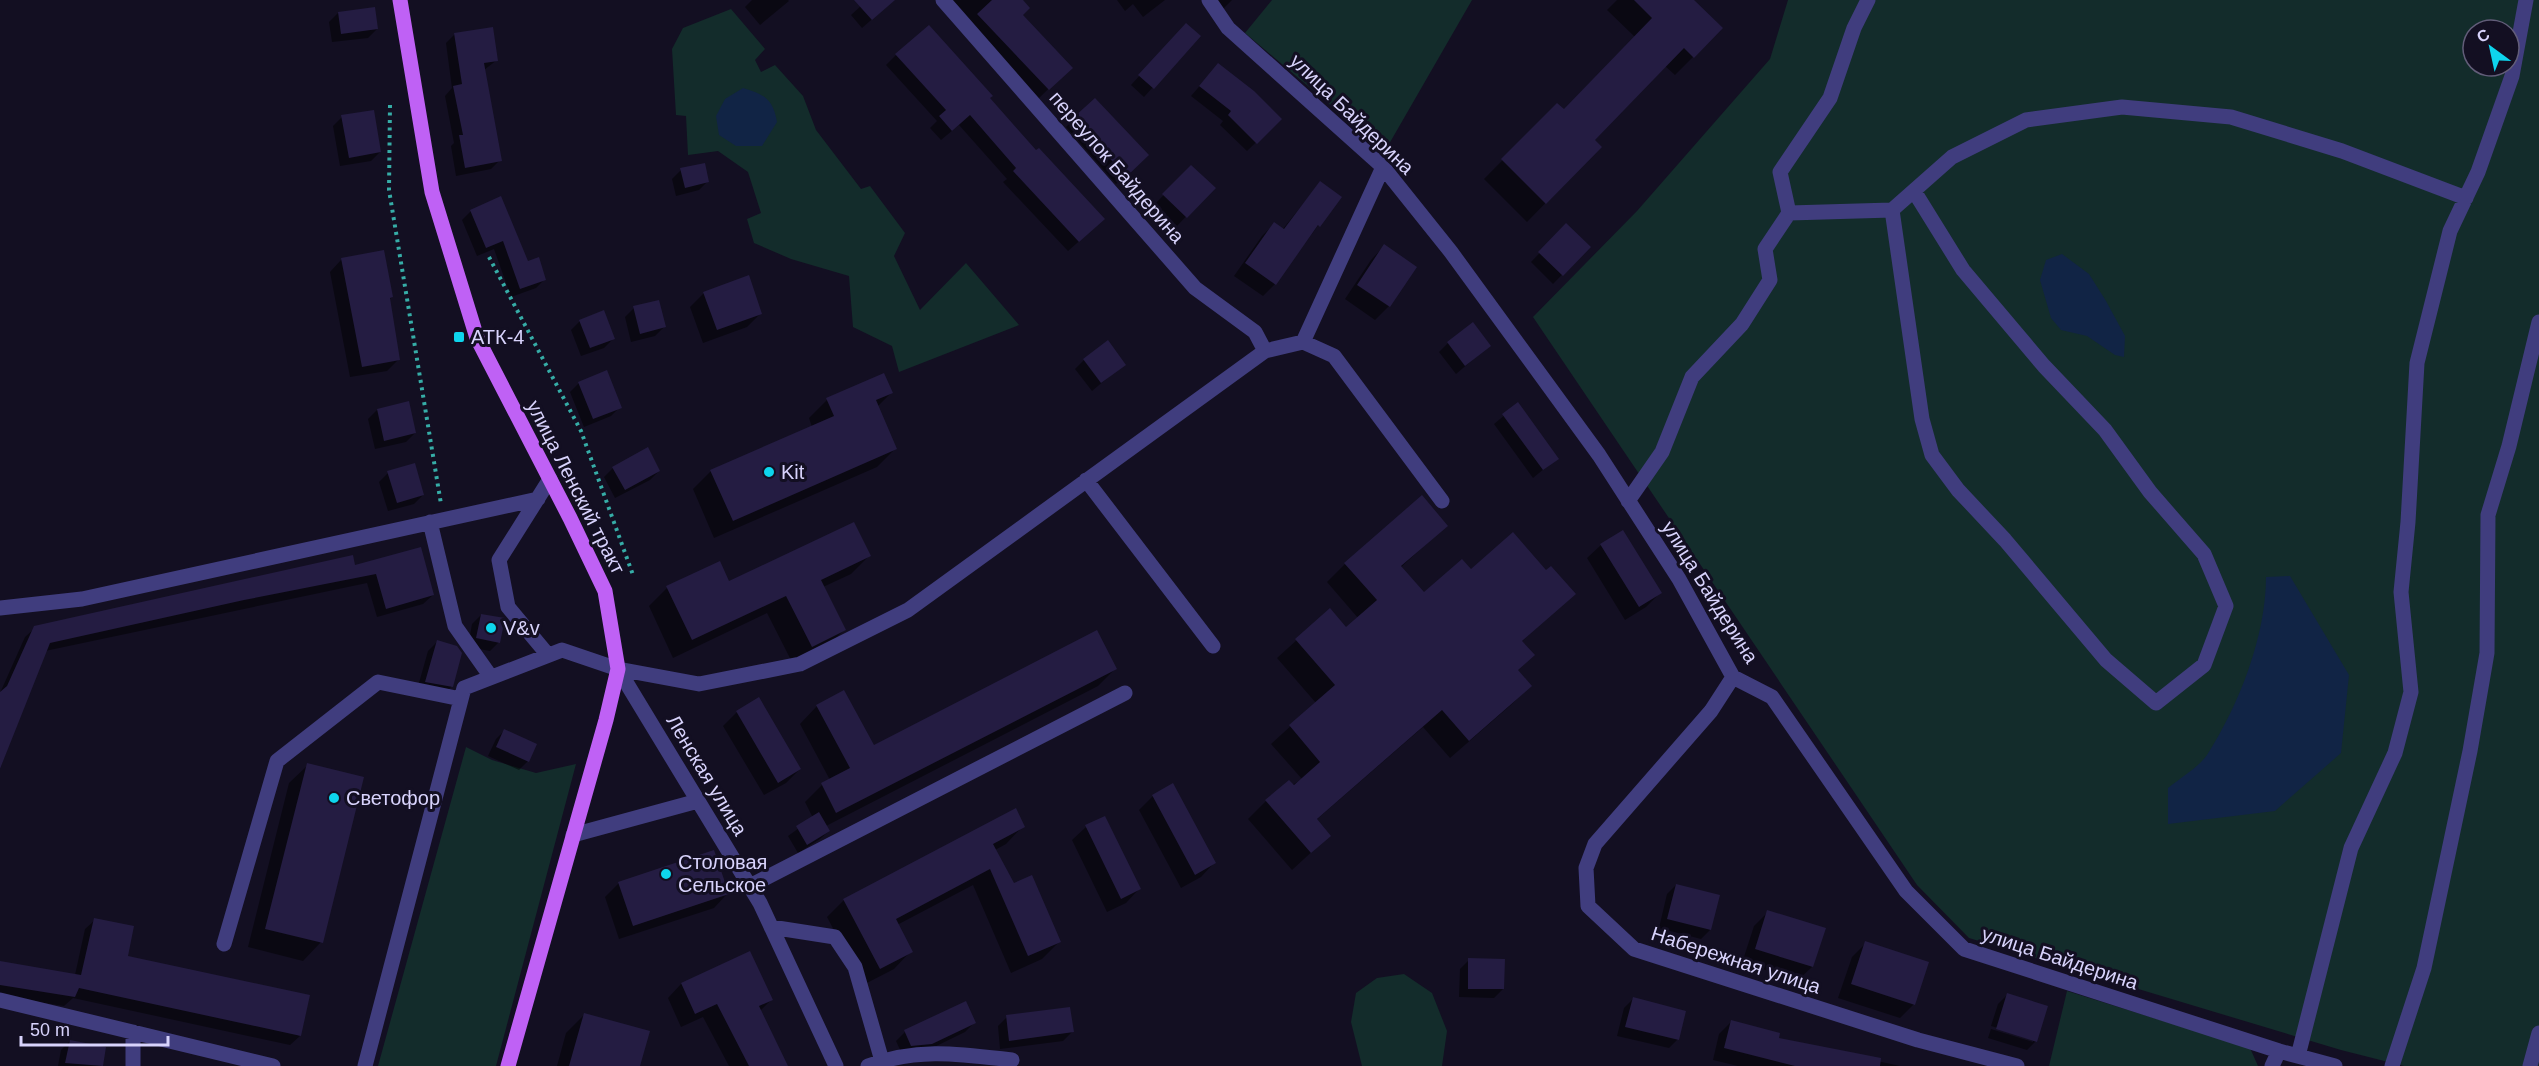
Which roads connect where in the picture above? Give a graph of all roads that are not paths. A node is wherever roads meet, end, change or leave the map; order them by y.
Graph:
1 (400, 0) edge
2 (944, 0) edge
3 (1209, 0) edge
4 (1868, 0) edge
5 (2526, 0) edge
6 (1383, 167) junction
7 (1914, 191) junction
8 (2466, 198) junction
9 (1892, 210) junction
10 (1789, 213) junction
11 (2539, 322) edge
12 (1303, 342) junction
13 (1265, 351) junction
14 (550, 479) junction
15 (1086, 480) junction
16 (538, 499) junction
17 (1442, 501) dead end
18 (1628, 501) junction
19 (436, 521) junction
20 (0, 608) edge
21 (1213, 646) dead end
22 (548, 656) junction
23 (618, 669) junction
24 (491, 677) junction
25 (1733, 677) junction
26 (1125, 693) dead end
27 (461, 699) junction
28 (698, 801) junction
29 (573, 835) junction
30 (750, 886) junction
31 (771, 927) junction
32 (224, 944) dead end
33 (0, 1000) edge
34 (133, 1032) junction
35 (2539, 1033) edge
36 (2279, 1052) junction
37 (2298, 1056) junction
38 (1012, 1060) dead end
39 (875, 1063) edge
40 (133, 1066) edge
41 (273, 1066) edge
42 (365, 1066) edge
43 (508, 1066) edge
44 (836, 1066) edge
45 (2017, 1066) edge
46 (2272, 1066) edge
47 (2335, 1066) edge
48 (2392, 1066) edge
49 (2530, 1066) edge

1 - 14 main road, улица Ленский тракт
2 - 13 street, переулок Байдерина
3 - 6 street, улица Байдерина
4 - 10 street
5 - 8 street
6 - 12 street
6 - 18 street, улица Байдерина
7 - 8 street
7 - 9 street
7 - 9 street
8 - 37 street
9 - 10 street
10 - 18 street
11 - 48 street
12 - 13 street
12 - 17 street
13 - 15 street
14 - 16 street
14 - 23 main road, улица Ленский тракт
15 - 21 street
15 - 23 street
16 - 19 street
16 - 22 street
18 - 25 street, улица Байдерина
19 - 20 street
19 - 24 street
22 - 23 street
22 - 24 street
23 - 28 street, Ленская улица
23 - 29 main road, улица Ленский тракт
24 - 27 street
25 - 36 street, улица Байдерина
25 - 45 street, Набережная улица
26 - 30 street
27 - 32 street
27 - 42 street
28 - 29 street
28 - 30 street, Ленская улица
29 - 43 main road, улица Ленский тракт
30 - 31 street, Ленская улица
31 - 39 street
31 - 44 street, Ленская улица
33 - 34 street
34 - 40 street
34 - 41 street
35 - 49 street
36 - 37 street, улица Байдерина
36 - 46 street
37 - 47 street, улица Байдерина
38 - 39 street

